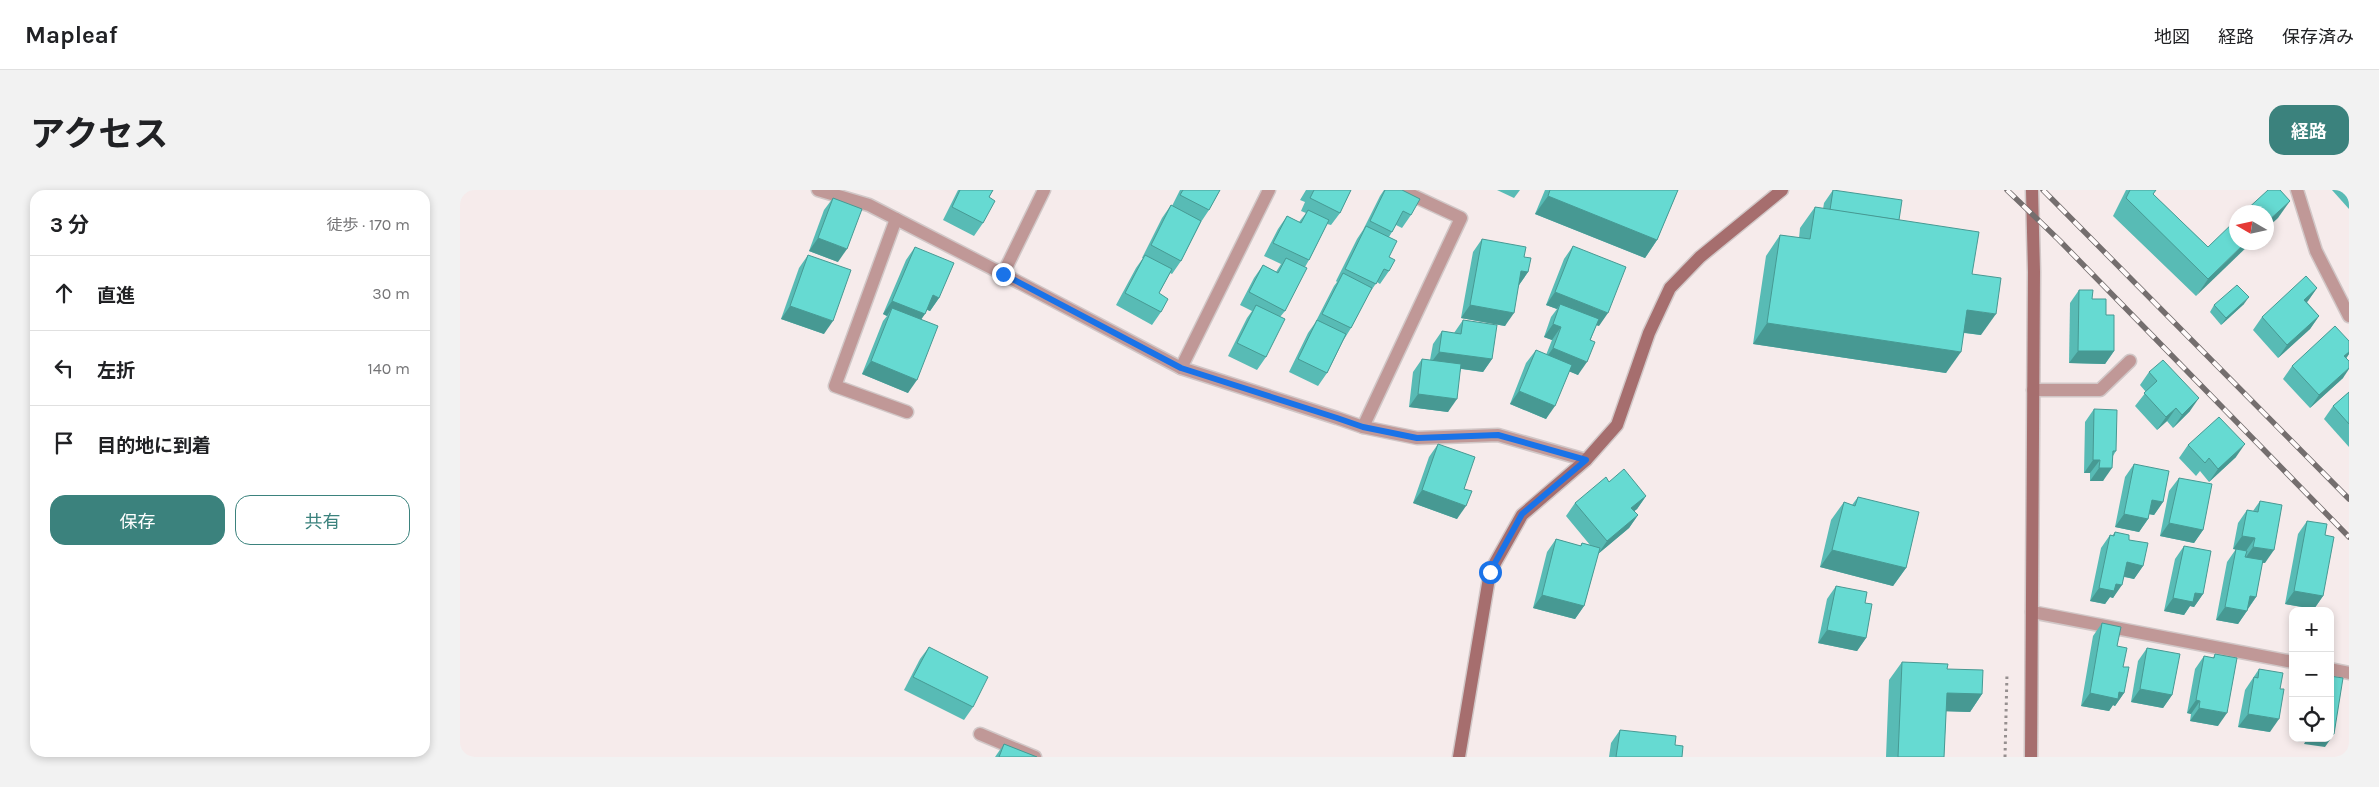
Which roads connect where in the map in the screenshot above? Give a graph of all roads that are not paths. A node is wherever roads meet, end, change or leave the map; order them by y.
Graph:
1 (818, 190) edge
2 (1044, 190) edge
3 (1269, 190) edge
4 (1401, 190) edge
5 (1782, 190) edge
6 (2032, 190) edge
7 (2297, 190) edge
8 (896, 219) junction
9 (1003, 274) junction
10 (2349, 316) edge
11 (2130, 361) dead end
12 (1181, 368) junction
13 (2033, 390) junction
14 (907, 412) dead end
15 (1363, 427) junction
16 (1586, 460) junction
17 (2032, 612) junction
18 (2289, 661) edge
19 (2334, 670) edge
20 (2349, 673) edge
21 (980, 734) dead end
22 (1035, 757) edge
23 (1460, 757) edge
24 (2031, 757) edge

1 - 8 street
2 - 9 street
3 - 12 street
4 - 15 street
5 - 16 street
6 - 13 street
7 - 10 street
8 - 9 street
8 - 14 street
9 - 12 street
11 - 13 street
12 - 15 street
13 - 17 street
15 - 16 street
16 - 23 street
17 - 18 street
17 - 24 street
19 - 20 street
21 - 22 street

